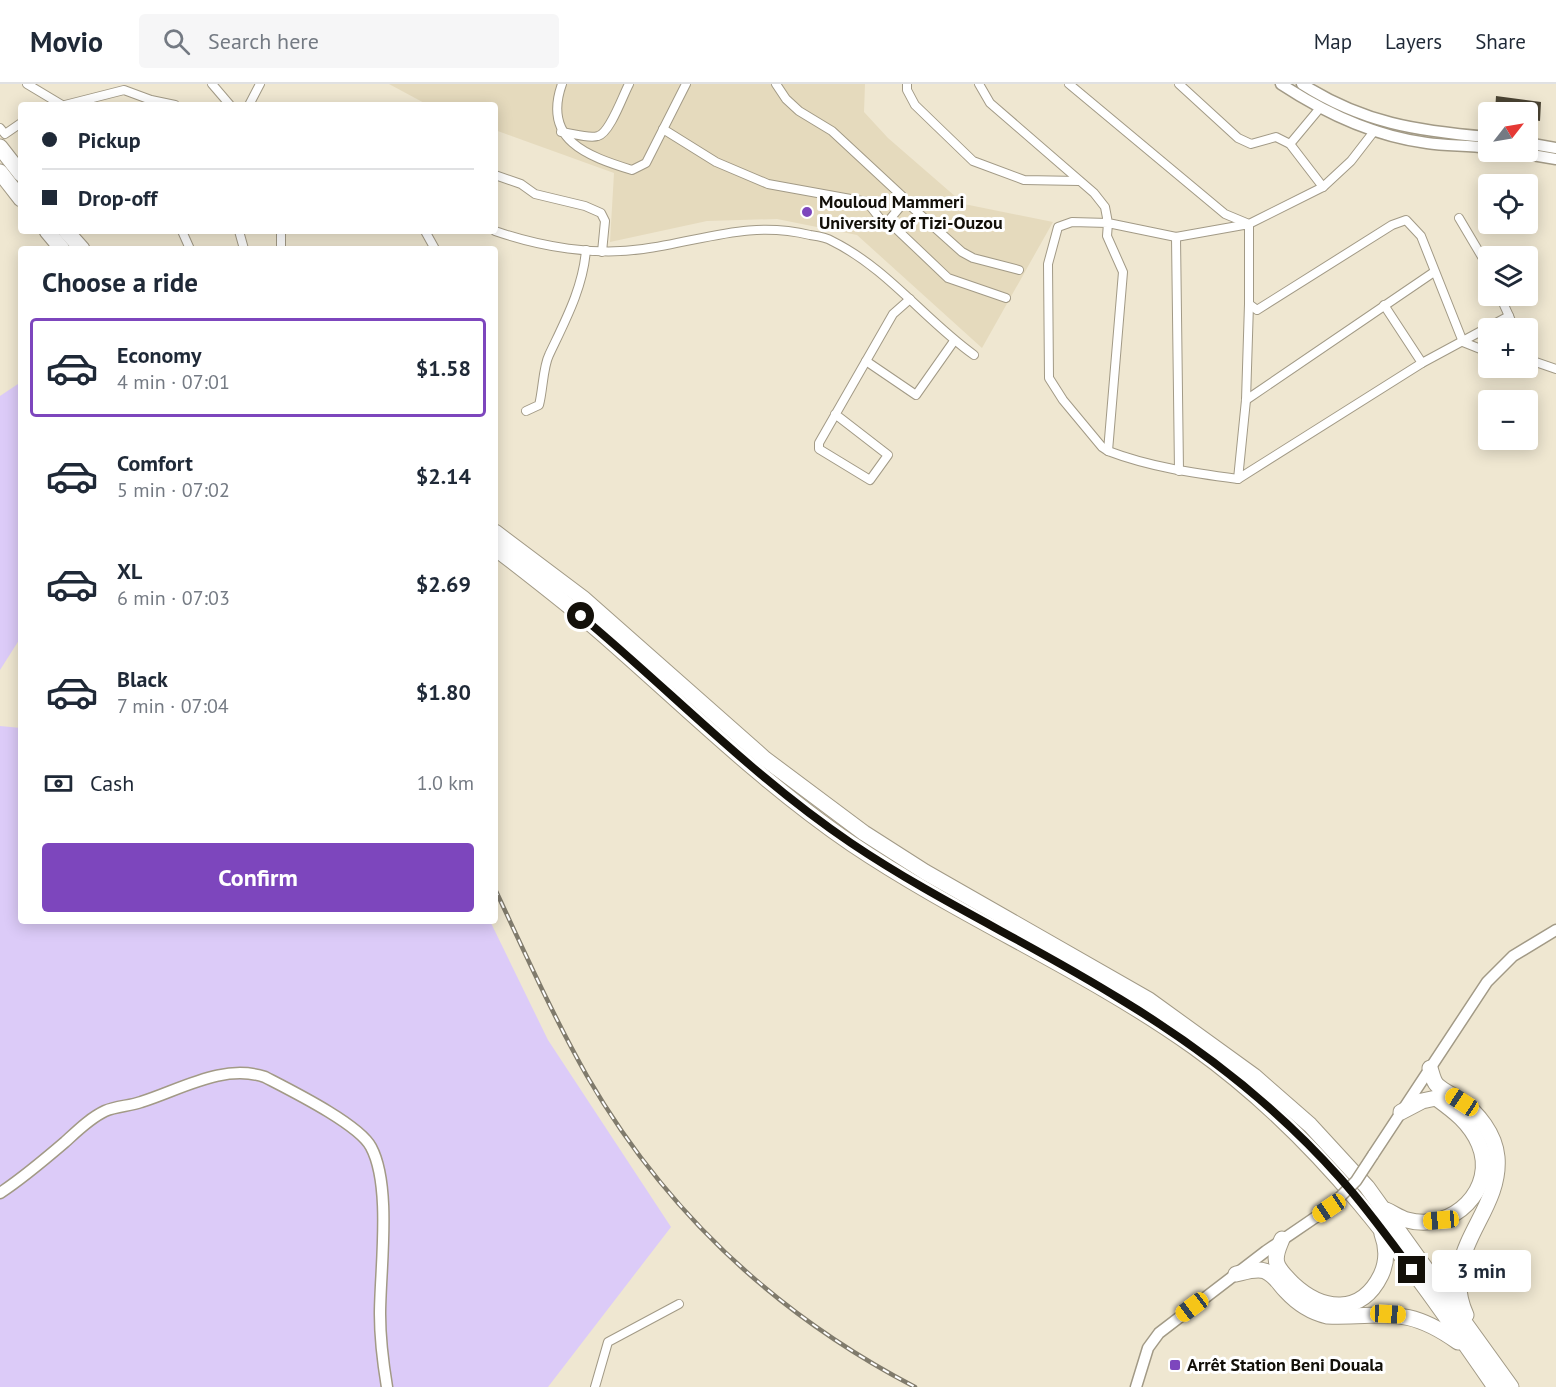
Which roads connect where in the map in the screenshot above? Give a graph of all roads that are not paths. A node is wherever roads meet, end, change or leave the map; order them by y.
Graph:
1 (27, 84) edge
2 (212, 84) edge
3 (260, 84) edge
4 (562, 84) edge
5 (629, 84) edge
6 (686, 84) edge
7 (776, 84) edge
8 (907, 84) edge
9 (979, 84) edge
10 (1069, 84) edge
11 (1179, 84) edge
12 (1281, 84) edge
13 (1302, 84) edge
14 (58, 102) edge
15 (75, 102) edge
16 (149, 102) edge
17 (227, 102) edge
18 (251, 102) edge
19 (1320, 108) junction
20 (18, 125) edge
21 (0, 128) edge
22 (663, 129) junction
23 (1375, 130) junction
24 (561, 132) junction
25 (1478, 136) edge
26 (1290, 144) junction
27 (1538, 145) edge
28 (0, 147) edge
29 (1478, 147) edge
30 (1556, 148) edge
31 (1538, 156) edge
32 (1556, 159) edge
33 (18, 170) edge
34 (0, 172) edge
35 (498, 177) edge
36 (1079, 181) junction
37 (1323, 187) junction
38 (18, 195) edge
39 (906, 201) junction
40 (1460, 218) dead end
41 (888, 221) junction
42 (1108, 223) junction
43 (1249, 224) junction
44 (498, 232) edge
45 (50, 234) edge
46 (69, 234) edge
47 (1176, 237) junction
48 (60, 246) edge
49 (79, 246) edge
50 (586, 250) junction
51 (1478, 250) edge
52 (602, 252) junction
53 (1019, 270) dead end
54 (1434, 272) junction
55 (1006, 298) dead end
56 (910, 299) junction
57 (1249, 303) junction
58 (1384, 304) junction
59 (1504, 306) edge
60 (1509, 316) joint
61 (954, 341) junction
62 (1463, 342) junction
63 (1478, 348) edge
64 (974, 355) dead end
65 (866, 362) junction
66 (1422, 363) junction
67 (1538, 363) edge
68 (1556, 369) edge
69 (1246, 400) junction
70 (526, 411) dead end
71 (835, 414) junction
72 (1108, 451) junction
73 (1179, 471) junction
74 (1238, 479) junction
75 (498, 534) edge
76 (498, 550) edge
77 (1556, 930) edge
78 (1248, 1080) junction
79 (1429, 1083) junction
80 (1401, 1112) junction
81 (0, 1193) edge
82 (1380, 1216) junction
83 (1282, 1239) junction
84 (1262, 1254) junction
85 (1275, 1270) junction
86 (1236, 1274) junction
87 (679, 1304) dead end
88 (1474, 1334) junction
89 (1469, 1350) junction
90 (387, 1387) edge
91 (595, 1387) edge
92 (1136, 1387) edge
93 (1495, 1387) edge
94 (1511, 1387) edge

1 - 14 street
2 - 17 street
3 - 18 street
4 - 24 street
5 - 24 street
6 - 22 street
7 - 39 street
8 - 36 street
9 - 36 street
10 - 43 street
11 - 26 street
12 - 19 main road
13 - 25 main road
15 - 16 street
19 - 23 main road
19 - 26 street
20 - 21 street
22 - 24 street
22 - 41 street
23 - 29 main road
23 - 37 street
26 - 37 street
27 - 30 main road
28 - 33 highway
31 - 32 main road
34 - 38 highway
35 - 52 street
36 - 42 street
37 - 43 street
39 - 41 street
39 - 53 street
40 - 51 street
41 - 55 street
42 - 47 street
42 - 72 street
42 - 72 street
43 - 47 street
43 - 57 street
44 - 50 street
45 - 48 highway
46 - 49 highway
47 - 73 street
50 - 52 street
50 - 70 street
52 - 56 street
54 - 57 street
54 - 58 street
54 - 62 street
56 - 61 street
56 - 65 street
57 - 69 street
58 - 66 street
58 - 69 street
59 - 60 street
60 - 62 street
61 - 64 street
61 - 65 street
62 - 63 street
62 - 66 street
65 - 71 street
66 - 74 street
67 - 68 street
69 - 74 street
71 - 71 street
72 - 73 street
73 - 74 street
75 - 78 highway
76 - 78 highway
77 - 79 main road
78 - 82 highway
79 - 80 main road
79 - 80 highway
79 - 82 highway
79 - 88 highway
80 - 83 main road, bridge
81 - 90 main road
82 - 85 highway
82 - 88 highway
82 - 89 highway
83 - 84 main road
83 - 85 highway
84 - 85 highway
84 - 86 main road
85 - 86 highway
85 - 89 highway
86 - 92 main road
87 - 91 street
88 - 94 highway
89 - 93 highway

